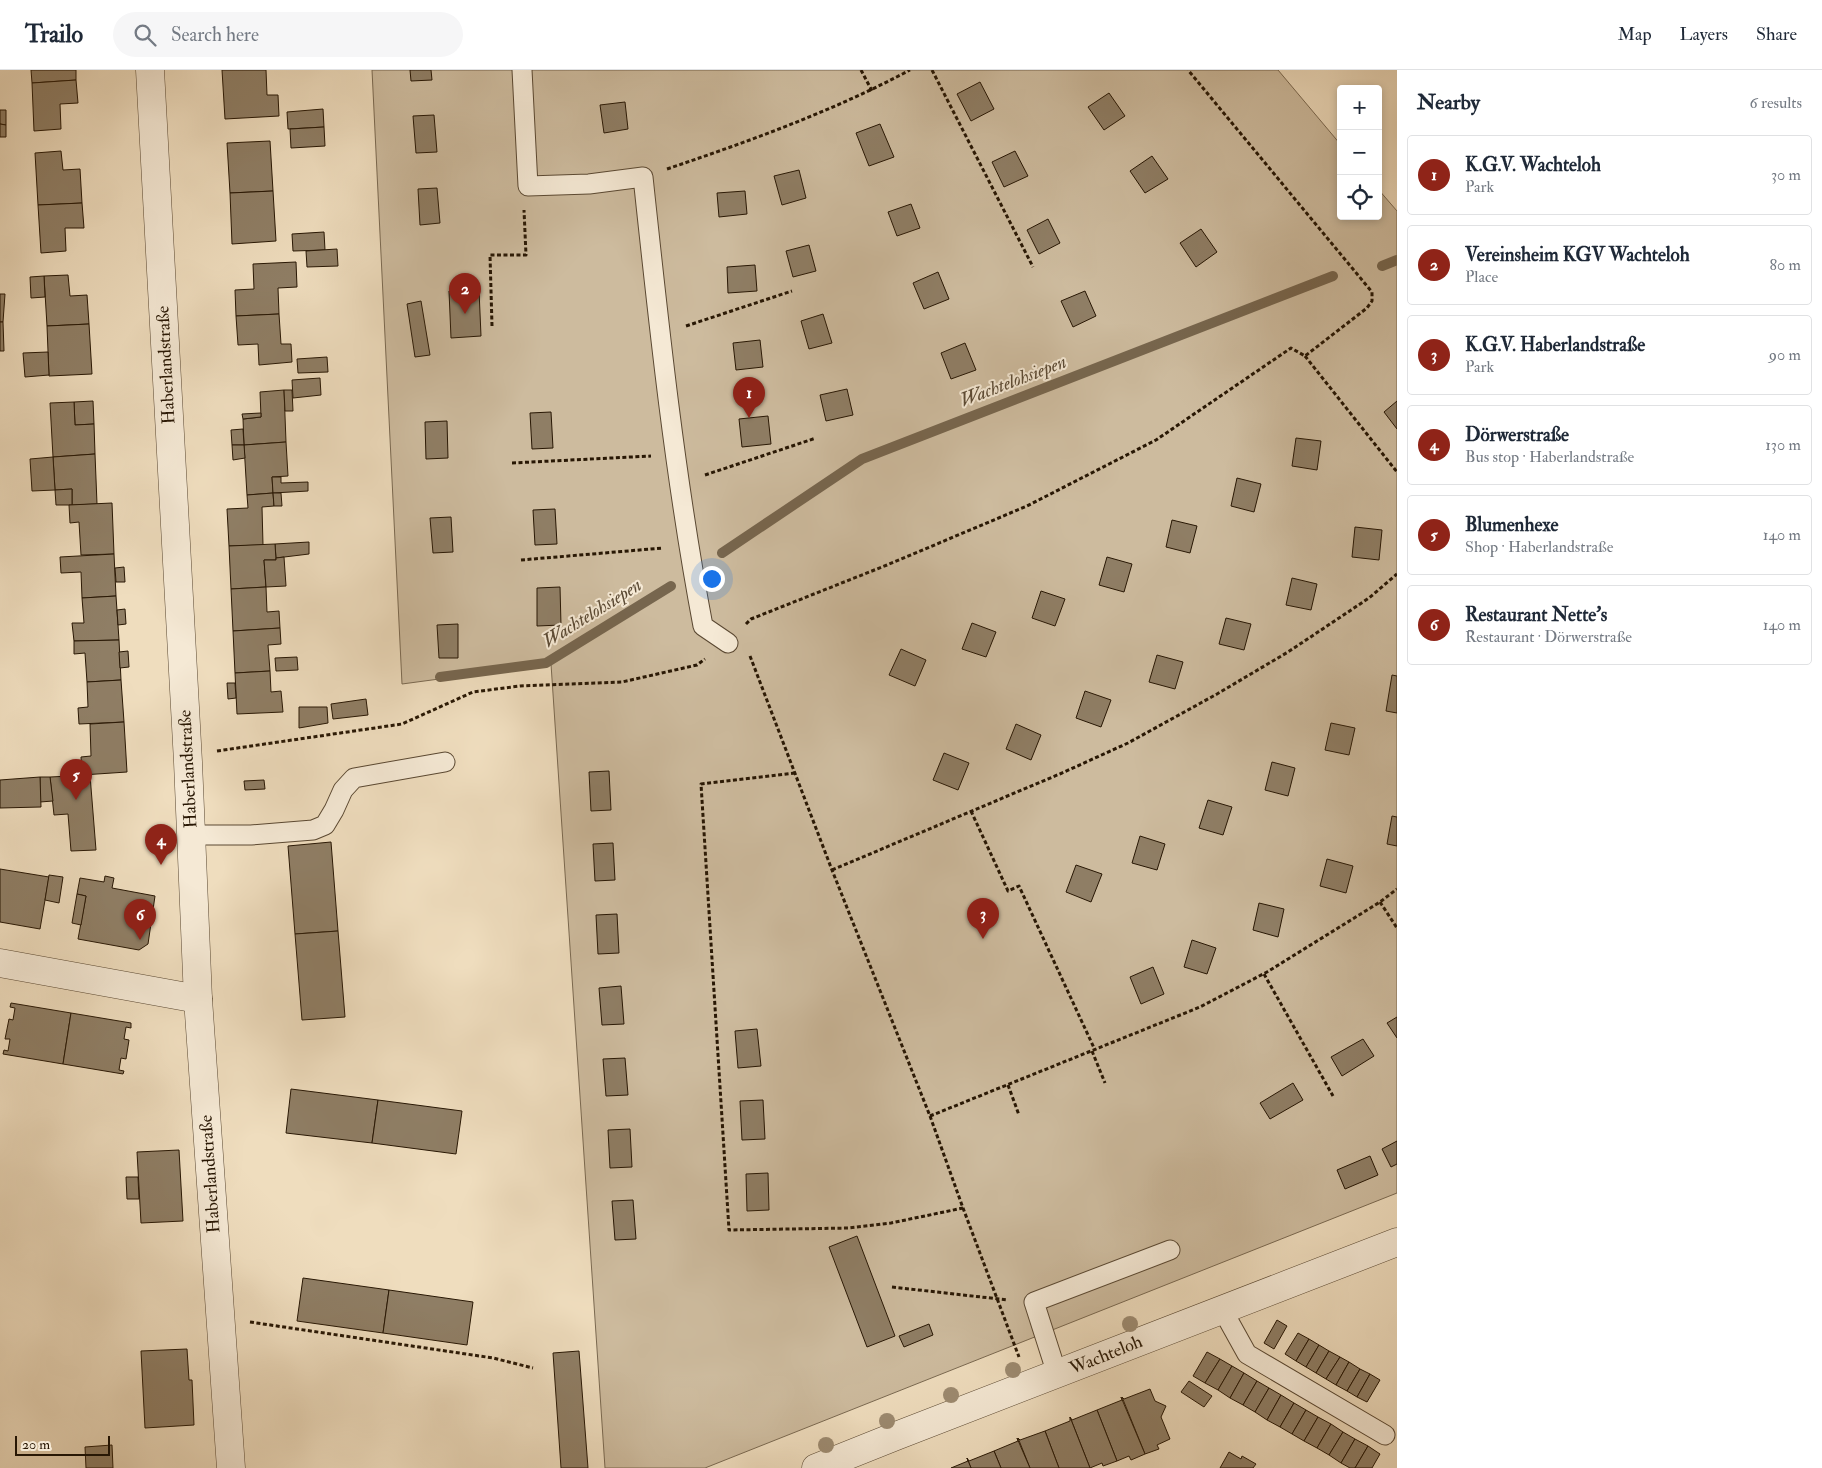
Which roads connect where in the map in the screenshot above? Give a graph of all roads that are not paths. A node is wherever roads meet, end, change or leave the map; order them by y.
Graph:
1 (150, 70) edge
2 (522, 70) edge
3 (728, 643) road end
4 (445, 762) dead end
5 (192, 835) junction
6 (0, 964) edge
7 (198, 999) junction
8 (1397, 1242) edge
9 (1170, 1250) dead end
10 (1222, 1309) junction
11 (1057, 1374) junction
12 (1385, 1435) dead end
13 (231, 1468) edge
14 (816, 1468) edge

1 - 5 street, Haberlandstraße
2 - 3 lane
4 - 5 lane
5 - 7 street, Haberlandstraße
6 - 7 street
7 - 13 street, Haberlandstraße
8 - 10 street, Wachteloh
9 - 11 lane
10 - 11 street, Wachteloh
10 - 12 lane
11 - 14 street, Wachteloh

